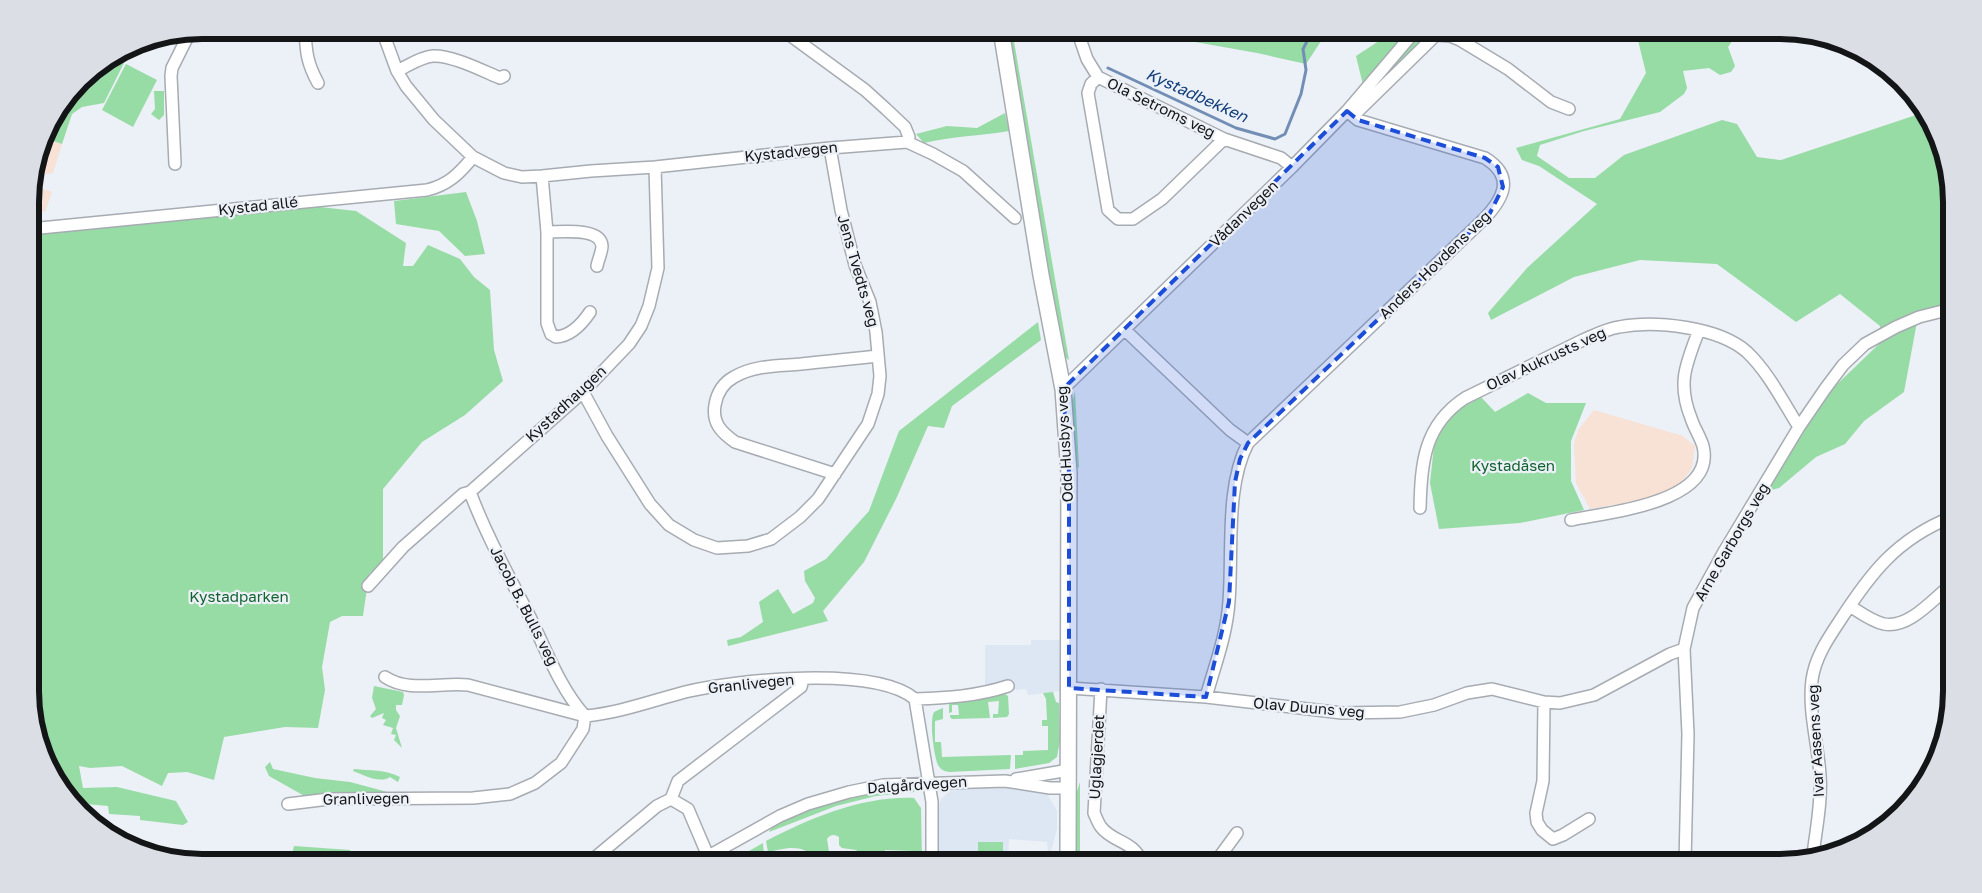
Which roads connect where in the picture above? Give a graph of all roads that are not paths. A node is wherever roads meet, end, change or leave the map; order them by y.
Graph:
1 (306, 39) edge
2 (385, 39) edge
3 (795, 39) edge
4 (1002, 39) edge
5 (1080, 39) edge
6 (1409, 39) edge
7 (1432, 39) edge
8 (1458, 39) edge
9 (186, 40) edge
10 (397, 72) junction
11 (504, 76) dead end
12 (1098, 77) junction
13 (318, 83) dead end
14 (1569, 109) dead end
15 (1350, 113) junction
16 (1224, 139) junction
17 (907, 142) junction
18 (830, 148) junction
19 (472, 157) junction
20 (175, 164) dead end
21 (655, 167) junction
22 (1292, 167) junction
23 (542, 176) junction
24 (1015, 218) dead end
25 (39, 228) edge
26 (547, 232) junction
27 (597, 266) dead end
28 (1943, 311) edge
29 (590, 312) dead end
30 (1125, 330) junction
31 (1699, 330) junction
32 (878, 356) junction
33 (1063, 389) junction
34 (582, 392) junction
35 (1800, 427) junction
36 (1248, 443) junction
37 (835, 474) junction
38 (470, 492) junction
39 (1420, 508) dead end
40 (1572, 520) dead end
41 (1943, 522) edge
42 (368, 586) dead end
43 (1943, 591) edge
44 (1850, 606) junction
45 (1684, 649) junction
46 (385, 677) dead end
47 (803, 679) junction
48 (1008, 686) dead end
49 (1069, 688) junction
50 (1101, 689) junction
51 (1206, 697) junction
52 (915, 699) junction
53 (1544, 702) junction
54 (585, 716) junction
55 (1069, 770) junction
56 (1005, 781) junction
57 (930, 783) junction
58 (1069, 788) junction
59 (671, 799) junction
60 (288, 804) dead end
61 (1589, 819) dead end
62 (1237, 833) dead end
63 (1813, 851) edge
64 (599, 854) edge
65 (707, 854) edge
66 (712, 854) edge
67 (932, 854) edge
68 (1068, 854) edge
69 (1139, 854) edge
70 (1222, 854) edge
71 (1685, 854) edge

1 - 13 street
2 - 10 street, Kystadvegen
3 - 17 street
4 - 33 street, Odd Husbys veg
5 - 12 street, Ola Setroms veg
6 - 15 street, Vådanvegen
7 - 15 street, Vådanvegen
8 - 14 street, Vådanvegen
9 - 20 street
10 - 11 street
10 - 19 street, Kystadvegen
12 - 16 street, Ola Setroms veg
12 - 16 street, Ola Setroms veg
15 - 22 street, Vådanvegen
15 - 36 street, Anders Hovdens veg
16 - 22 street, Ola Setroms veg
17 - 18 street, Kystadvegen
17 - 24 street, Kystadvegen
18 - 21 street, Kystadvegen
18 - 32 street, Jens Tvedts veg
19 - 23 street, Kystadvegen
19 - 25 street, Kystad allé
21 - 23 street, Kystadvegen
21 - 34 street, Kystadhaugen
22 - 30 street, Vådanvegen
23 - 26 street
26 - 27 street
26 - 29 street
28 - 35 street, Arne Garborgs veg
30 - 33 street, Vådanvegen
30 - 36 street
31 - 35 street, Olav Aukrusts veg
31 - 39 street, Olav Aukrusts veg
31 - 40 street
32 - 37 street, Jens Tvedts veg
32 - 37 street
33 - 49 street, Odd Husbys veg
34 - 37 street, Jens Tvedts veg
34 - 38 street, Kystadhaugen
35 - 45 street, Arne Garborgs veg
36 - 51 street, Anders Hovdens veg
38 - 42 street, Kystadhaugen
38 - 54 street, Jacob B. Bulls veg
41 - 44 street, Ivar Aasens veg
43 - 44 street
44 - 63 street, Ivar Aasens veg
45 - 53 street, Olav Duuns veg
45 - 71 street, Arne Garborgs veg
46 - 54 street, Granlivegen
47 - 52 street, Granlivegen
47 - 54 street, Granlivegen
47 - 59 street
48 - 52 street, Granlivegen
49 - 50 street, Olav Duuns veg
49 - 55 street, Odd Husbys veg
50 - 51 street, Olav Duuns veg
50 - 69 street, Uglagjerdet
51 - 53 street, Olav Duuns veg
52 - 57 street
53 - 61 street
54 - 60 street, Granlivegen
55 - 56 street, Dalgårdvegen
55 - 58 street, Odd Husbys veg
56 - 57 street, Dalgårdvegen
56 - 58 street, Dalgårdvegen
57 - 66 street, Dalgårdvegen
57 - 67 street
58 - 68 street, Odd Husbys veg
59 - 64 street
59 - 65 street
62 - 70 street

